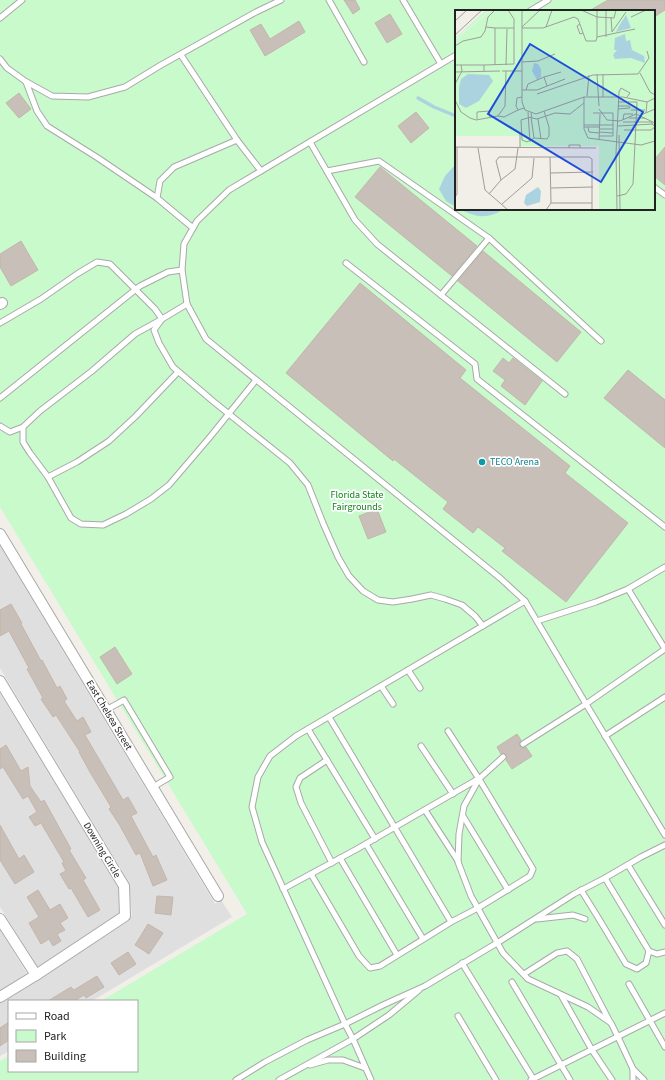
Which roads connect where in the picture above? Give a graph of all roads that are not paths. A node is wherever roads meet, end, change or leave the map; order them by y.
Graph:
1 (22, 0) edge
2 (282, 0) edge
3 (329, 0) edge
4 (403, 0) edge
5 (548, 0) edge
6 (532, 10) edge
7 (0, 18) edge
8 (181, 55) junction
9 (455, 56) edge
10 (0, 58) edge
11 (364, 62) dead end
12 (441, 64) junction
13 (26, 81) junction
14 (237, 140) junction
15 (310, 142) junction
16 (261, 171) junction
17 (327, 172) junction
18 (655, 188) edge
19 (665, 195) edge
20 (157, 198) junction
21 (193, 228) junction
22 (489, 238) junction
23 (346, 263) dead end
24 (182, 270) junction
25 (136, 290) junction
26 (441, 295) junction
27 (187, 304) junction
28 (162, 319) junction
29 (0, 324) edge
30 (601, 341) dead end
31 (178, 372) junction
32 (256, 380) junction
33 (565, 394) dead end
34 (0, 398) edge
35 (228, 414) junction
36 (0, 426) edge
37 (24, 427) junction
38 (48, 477) junction
39 (665, 527) edge
40 (0, 534) edge
41 (665, 568) edge
42 (628, 589) junction
43 (525, 601) junction
44 (537, 621) junction
45 (483, 626) junction
46 (408, 670) junction
47 (0, 681) edge
48 (381, 686) junction
49 (420, 688) dead end
50 (665, 697) edge
51 (393, 704) dead end
52 (586, 704) junction
53 (106, 710) junction
54 (329, 717) junction
55 (308, 729) junction
56 (448, 731) dead end
57 (605, 736) junction
58 (523, 744) dead end
59 (421, 746) dead end
60 (503, 756) dead end
61 (327, 760) junction
62 (479, 779) junction
63 (153, 788) junction
64 (453, 794) junction
65 (425, 810) junction
66 (463, 816) junction
67 (395, 828) junction
68 (665, 835) edge
69 (374, 839) junction
70 (366, 844) junction
71 (665, 846) edge
72 (340, 858) junction
73 (458, 862) junction
74 (332, 863) junction
75 (628, 865) junction
76 (310, 874) junction
77 (605, 878) junction
78 (283, 889) junction
79 (508, 890) junction
80 (581, 890) junction
81 (218, 896) dead end
82 (478, 908) junction
83 (0, 918) edge
84 (534, 919) junction
85 (585, 919) dead end
86 (451, 922) junction
87 (665, 925) edge
88 (423, 939) junction
89 (497, 943) junction
90 (649, 951) junction
91 (665, 952) edge
92 (397, 956) junction
93 (462, 963) junction
94 (524, 974) junction
95 (36, 975) junction
96 (512, 982) dead end
97 (629, 984) dead end
98 (425, 986) junction
99 (561, 994) junction
100 (0, 997) edge
101 (665, 1013) edge
102 (458, 1016) dead end
103 (650, 1020) junction
104 (611, 1023) junction
105 (345, 1024) junction
106 (618, 1037) junction
107 (353, 1039) junction
108 (665, 1047) edge
109 (592, 1050) junction
110 (561, 1065) junction
111 (302, 1067) junction
112 (366, 1068) junction
113 (633, 1069) junction
114 (236, 1080) edge
115 (279, 1080) edge
116 (371, 1080) edge
117 (496, 1080) edge
118 (533, 1080) edge
119 (570, 1080) edge
120 (612, 1080) edge
121 (633, 1080) edge
122 (644, 1080) edge

1 - 7 lane
2 - 8 lane
3 - 11 lane
4 - 12 lane
5 - 6 lane
8 - 13 lane
8 - 14 lane
9 - 12 lane
10 - 13 lane
12 - 15 lane
13 - 20 lane
14 - 16 lane
14 - 20 lane
15 - 16 lane
15 - 17 lane
16 - 21 lane
17 - 22 lane
17 - 26 lane
18 - 19 lane
20 - 21 lane
21 - 24 lane
22 - 26 lane
22 - 30 lane
23 - 39 lane
24 - 25 lane
24 - 27 lane
25 - 28 lane
25 - 29 lane
25 - 34 lane
26 - 33 lane
27 - 28 lane
27 - 32 lane
28 - 31 lane
28 - 37 lane
31 - 35 lane
31 - 38 lane
32 - 35 lane
32 - 43 lane
35 - 38 lane
35 - 45 lane
36 - 37 lane
37 - 38 lane
40 - 53 street, East Chelsea Street
41 - 42 lane
42 - 44 lane
42 - 52 lane
43 - 44 lane
43 - 45 lane
44 - 52 lane
45 - 46 lane
46 - 48 lane
46 - 49 lane
47 - 95 street, Downing Circle
48 - 51 lane
48 - 54 lane
50 - 57 lane
52 - 57 lane
52 - 58 lane
53 - 63 street, East Chelsea Street
53 - 63 lane
54 - 55 lane
54 - 67 lane
55 - 61 lane
55 - 78 lane
56 - 62 lane
57 - 68 lane
59 - 64 lane
60 - 62 lane
61 - 69 lane
61 - 74 lane
62 - 64 lane
62 - 66 lane
62 - 79 lane
63 - 81 street, East Chelsea Street
64 - 65 lane
65 - 67 lane
65 - 73 lane
66 - 73 lane
66 - 79 lane
67 - 69 lane
67 - 86 lane
69 - 70 lane
70 - 72 lane
70 - 88 lane
71 - 75 lane
72 - 74 lane
72 - 92 lane
73 - 82 lane
74 - 76 lane
75 - 77 lane
75 - 87 lane
76 - 78 lane
76 - 92 lane
77 - 80 lane
77 - 90 lane
78 - 105 lane
79 - 82 lane
80 - 84 lane
80 - 90 lane
82 - 86 lane
82 - 89 lane
83 - 95 street
84 - 85 lane
84 - 89 lane
86 - 88 lane
88 - 92 lane
89 - 93 lane
89 - 94 lane
90 - 91 lane
93 - 98 lane
93 - 118 lane
94 - 99 lane
94 - 104 lane
95 - 100 street, Downing Circle
96 - 110 lane
97 - 103 lane
98 - 105 lane
98 - 107 lane
99 - 104 lane
99 - 109 lane
101 - 103 lane
102 - 117 lane
103 - 106 lane
103 - 108 lane
104 - 106 lane
105 - 107 lane
105 - 114 lane
106 - 109 lane
106 - 113 lane
107 - 111 lane
107 - 112 lane
109 - 110 lane
109 - 120 lane
110 - 118 lane
110 - 119 lane
111 - 112 lane
111 - 115 lane
112 - 116 lane
113 - 121 lane
113 - 122 lane

